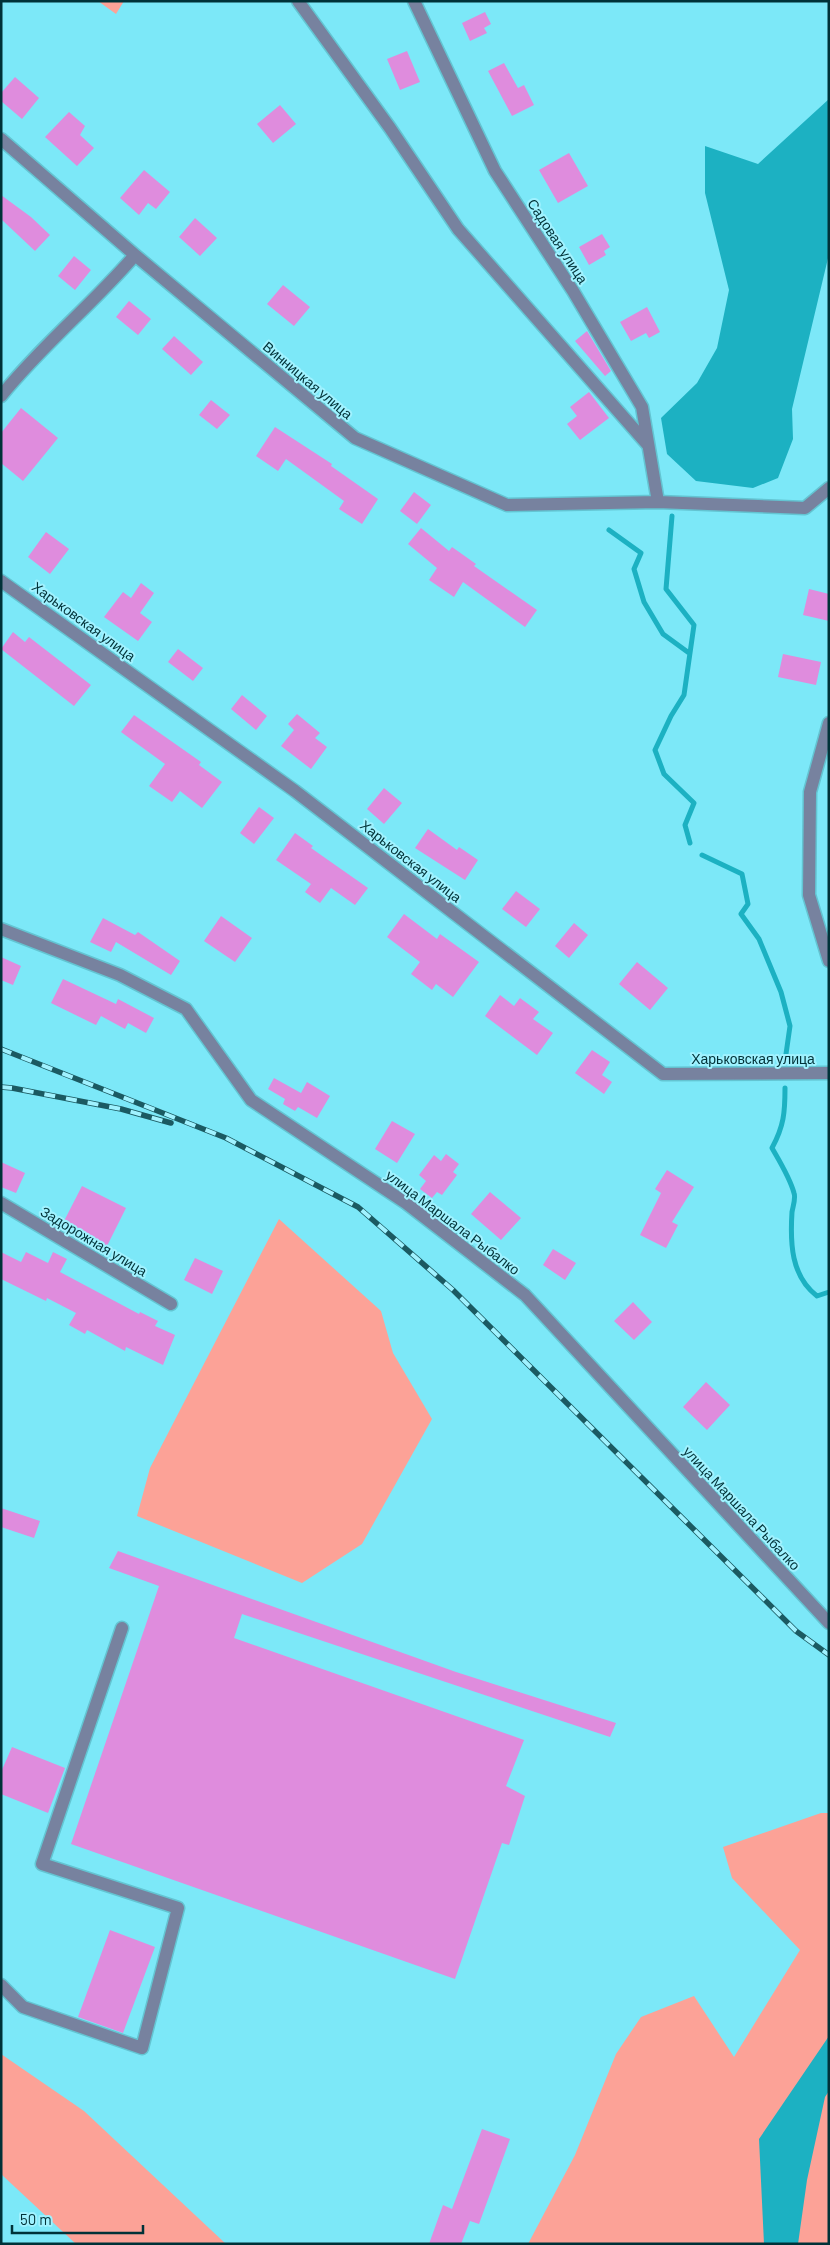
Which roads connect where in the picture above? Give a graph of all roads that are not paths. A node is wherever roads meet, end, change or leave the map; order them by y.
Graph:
1 (298, 1) edge
2 (414, 1) edge
3 (1, 139) edge
4 (135, 255) junction
5 (1, 396) edge
6 (648, 445) junction
7 (829, 488) edge
8 (658, 502) junction
9 (1, 581) edge
10 (829, 723) edge
11 (1, 929) edge
12 (829, 961) edge
13 (829, 1073) edge
14 (1, 1203) edge
15 (171, 1304) dead end
16 (829, 1624) edge
17 (122, 1628) dead end
18 (1, 1984) edge

1 - 6 street
2 - 6 street, Садовая улица
3 - 4 street, Винницкая улица
4 - 5 street
4 - 8 street, Винницкая улица
6 - 8 street, Садовая улица
7 - 8 street, Винницкая улица
9 - 13 street, Харьковская улица
10 - 12 street
11 - 16 street, улица Маршала Рыбалко
14 - 15 street, Задорожная улица
17 - 18 street

